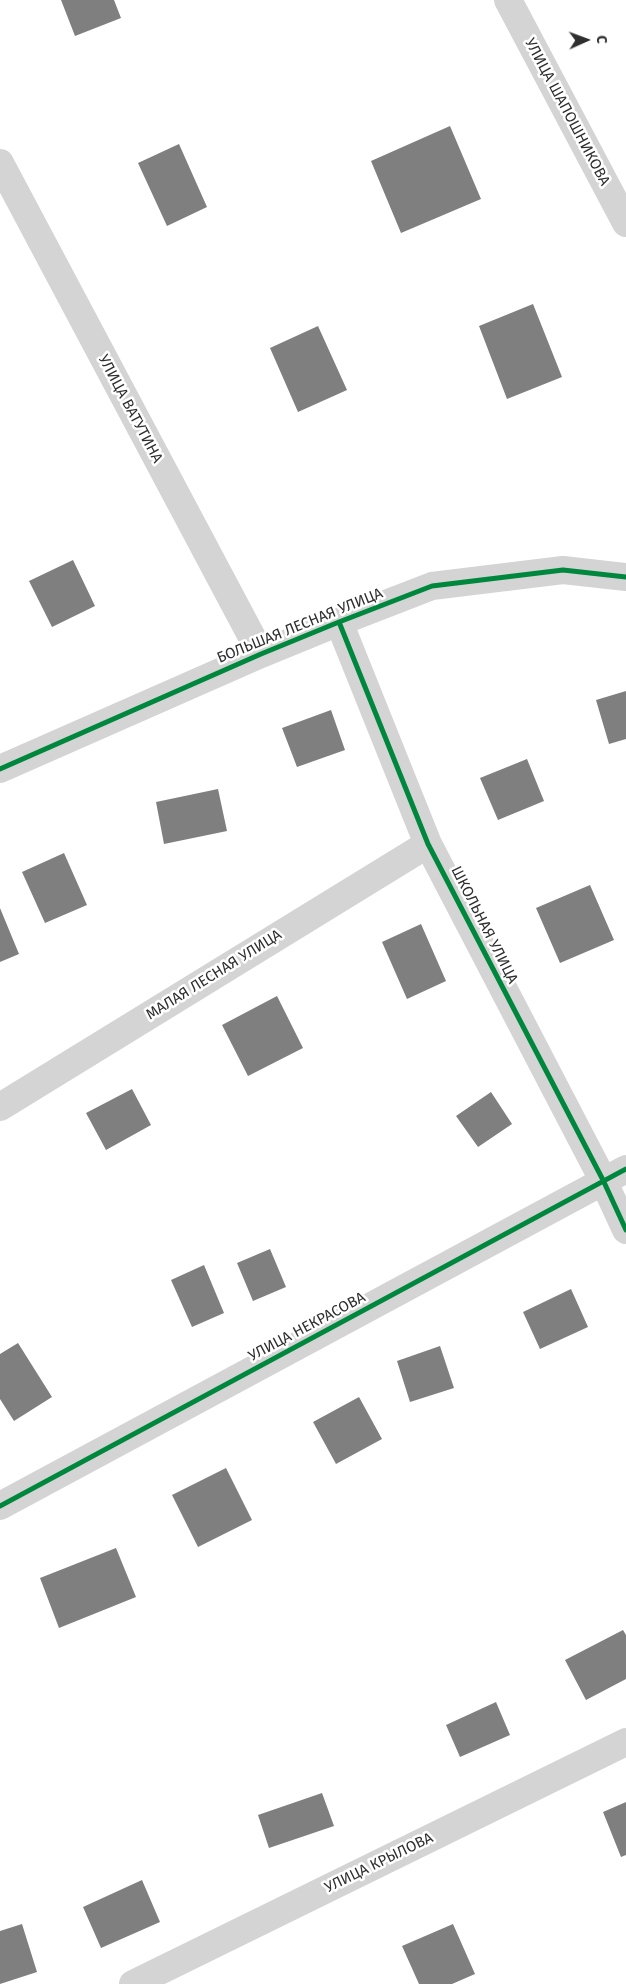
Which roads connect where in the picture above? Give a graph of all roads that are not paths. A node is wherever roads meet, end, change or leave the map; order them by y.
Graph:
1 (508, 0) edge
2 (0, 163) edge
3 (626, 223) edge
4 (626, 577) edge
5 (339, 622) junction
6 (261, 654) junction
7 (0, 769) edge
8 (428, 844) junction
9 (0, 1107) edge
10 (614, 1175) edge
11 (626, 1230) edge
12 (0, 1506) edge
13 (626, 1742) edge
14 (132, 1984) edge

1 - 3 street, УЛИЦА ШАПОШНИКОВА
2 - 6 street, УЛИЦА ВАТУТИНА
4 - 5 street, БОЛЬШАЯ ЛЕСНАЯ УЛИЦА
5 - 6 street, БОЛЬШАЯ ЛЕСНАЯ УЛИЦА
5 - 8 street, ШКОЛЬНАЯ УЛИЦА
6 - 7 street, БОЛЬШАЯ ЛЕСНАЯ УЛИЦА
8 - 9 street, МАЛАЯ ЛЕСНАЯ УЛИЦА
8 - 10 street, ШКОЛЬНАЯ УЛИЦА
10 - 11 street, ШКОЛЬНАЯ УЛИЦА
10 - 12 street, УЛИЦА НЕКРАСОВА
13 - 14 street, УЛИЦА КРЫЛОВА

